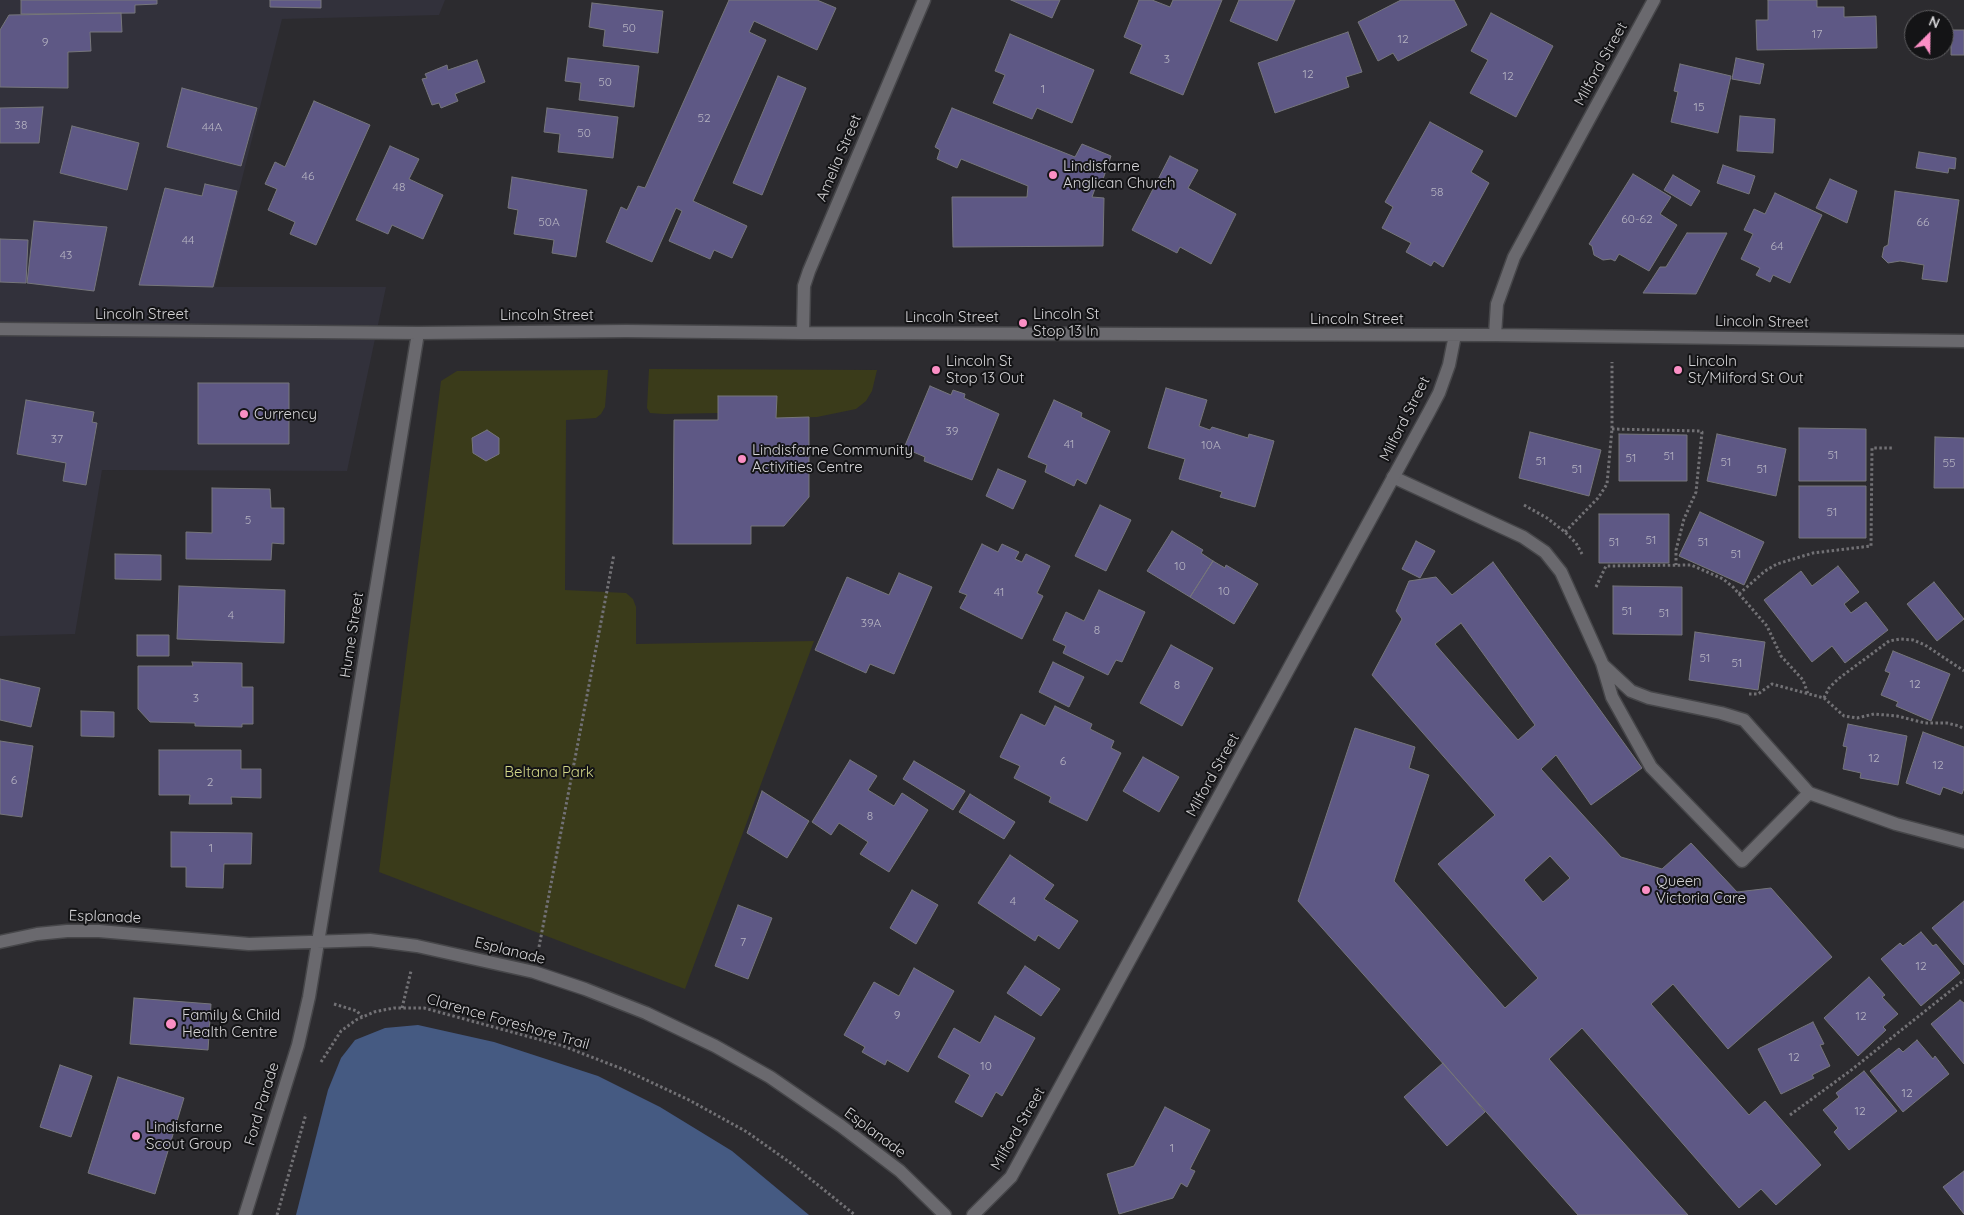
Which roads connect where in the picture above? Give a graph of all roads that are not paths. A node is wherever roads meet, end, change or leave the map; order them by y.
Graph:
1 (924, 0) edge
2 (1654, 0) edge
3 (0, 330) edge
4 (418, 333) junction
5 (803, 334) junction
6 (1455, 335) junction
7 (1495, 335) junction
8 (1964, 341) edge
9 (1393, 477) junction
10 (1602, 663) junction
11 (1809, 793) junction
12 (1964, 842) edge
13 (0, 942) edge
14 (318, 942) junction
15 (244, 1215) edge
16 (945, 1215) edge
17 (973, 1215) edge

1 - 5 street, Amelia Street
2 - 7 street, Milford Street
3 - 4 street, Lincoln Street
4 - 5 street, Lincoln Street
4 - 14 street, Hume Street
5 - 6 street, Lincoln Street
6 - 7 street, Lincoln Street
6 - 9 street, Milford Street
7 - 8 street, Lincoln Street
9 - 10 street
9 - 17 street, Milford Street
10 - 11 street
10 - 11 street
11 - 12 street
13 - 14 street, Esplanade
14 - 15 street, Ford Parade
14 - 16 street, Esplanade

